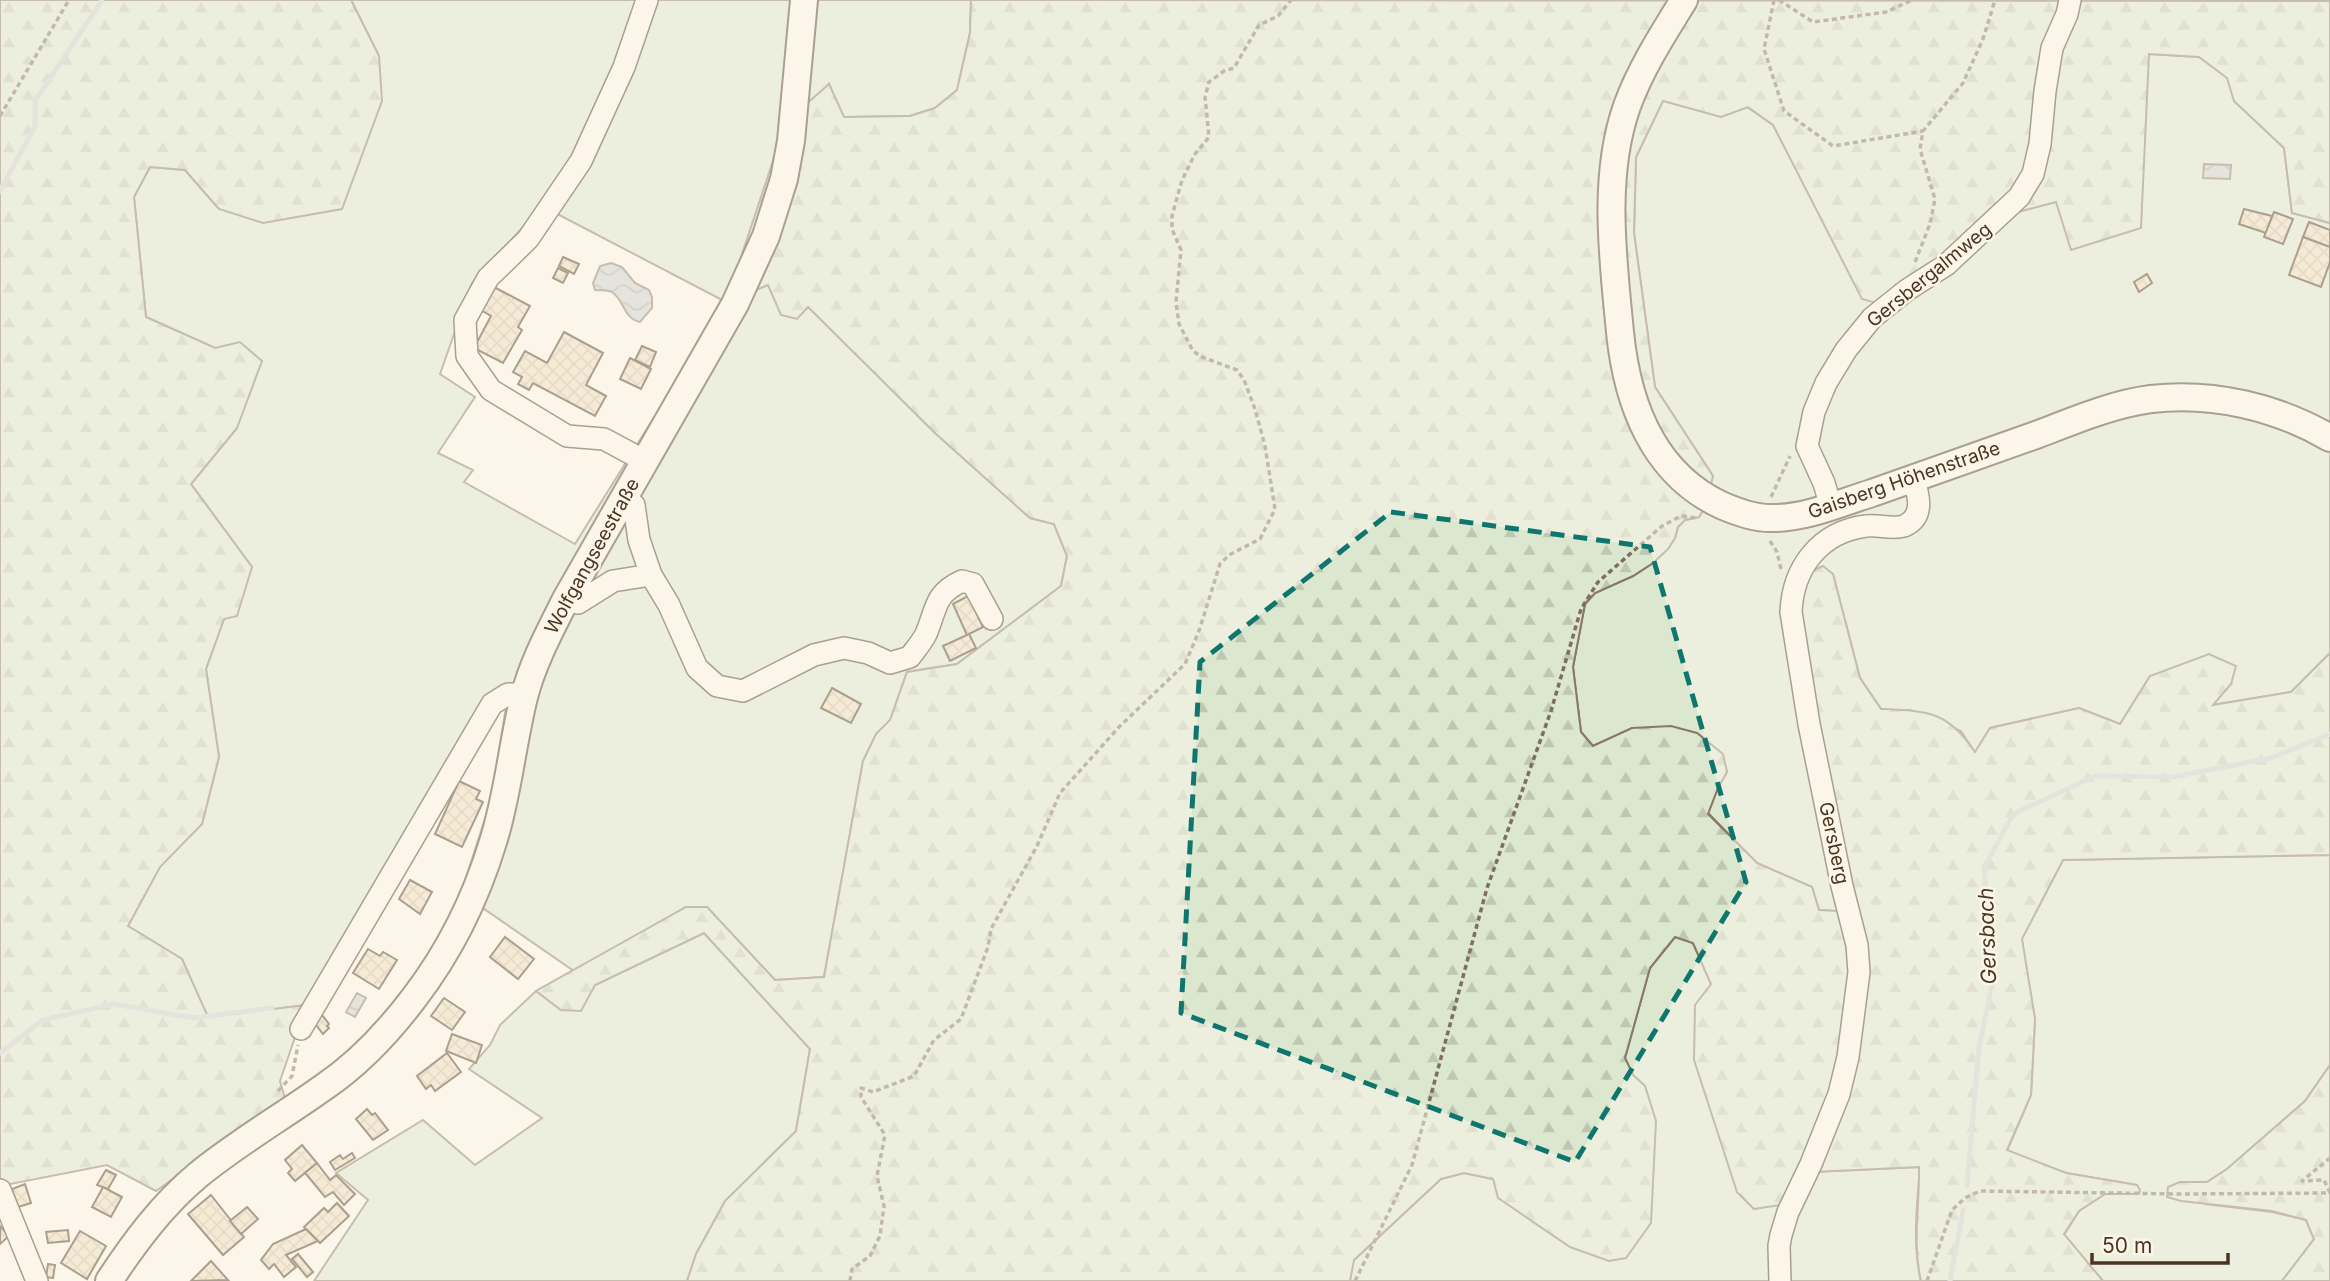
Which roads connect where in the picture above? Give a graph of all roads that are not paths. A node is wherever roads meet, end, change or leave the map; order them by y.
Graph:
1 (647, 0) edge
2 (804, 0) edge
3 (2070, 0) edge
4 (1683, 1) edge
5 (2330, 438) edge
6 (645, 461) junction
7 (1913, 478) junction
8 (624, 497) junction
9 (1831, 507) junction
10 (651, 575) junction
11 (566, 599) junction
12 (992, 619) dead end
13 (525, 694) junction
14 (302, 1029) dead end
15 (0, 1190) edge
16 (37, 1281) edge
17 (110, 1281) edge
18 (1780, 1281) edge

1 - 6 street
2 - 6 main road, Wolfgangseestraße
3 - 9 street, Gersbergalmweg
4 - 9 main road, Gaisberg Höhenstraße
5 - 7 main road, Gaisberg Höhenstraße
6 - 8 main road, Wolfgangseestraße
7 - 9 main road, Gaisberg Höhenstraße
7 - 18 street, Gersberg
8 - 10 street
8 - 11 main road, Wolfgangseestraße
10 - 11 street
10 - 12 street
11 - 13 main road, Wolfgangseestraße
13 - 14 street
13 - 17 main road, Wolfgangseestraße
15 - 16 street

